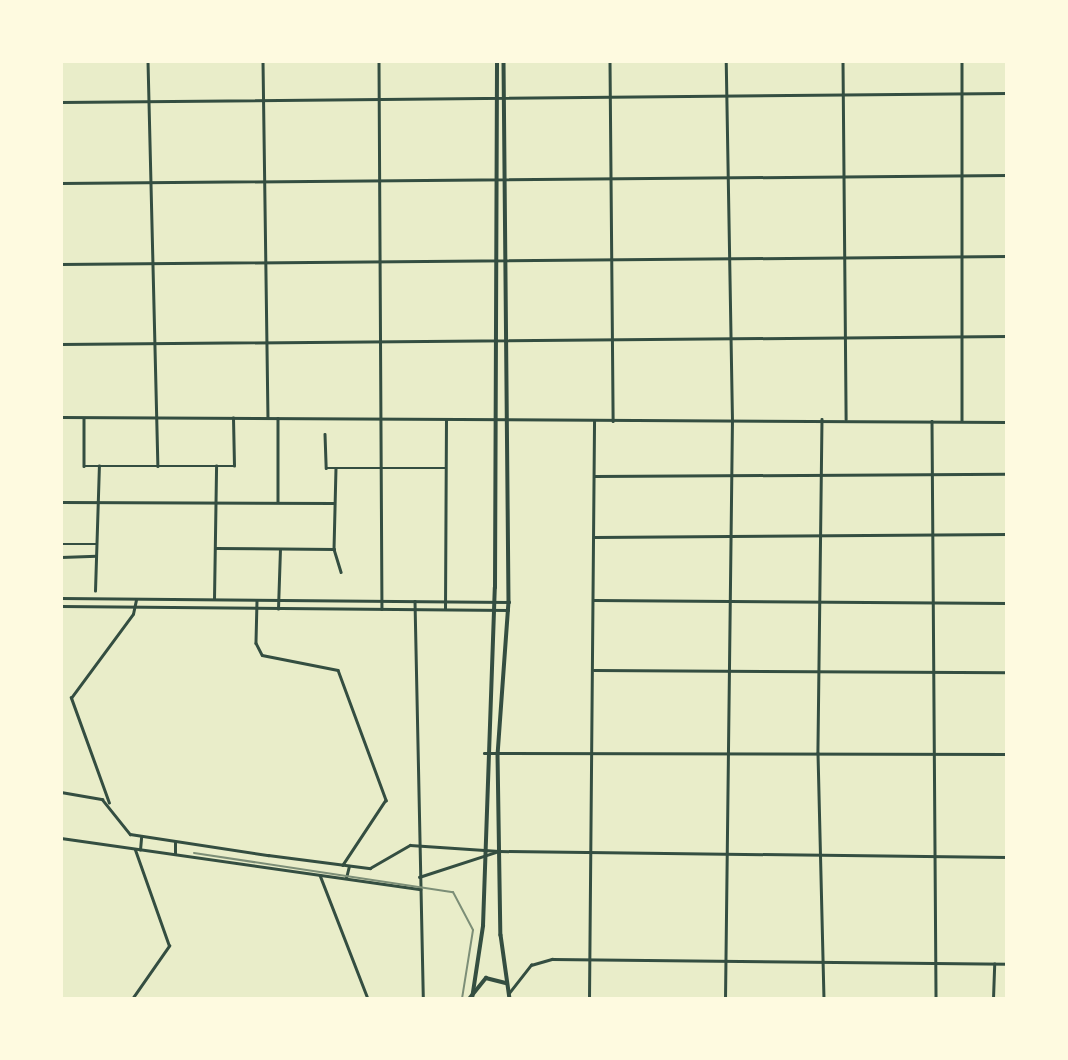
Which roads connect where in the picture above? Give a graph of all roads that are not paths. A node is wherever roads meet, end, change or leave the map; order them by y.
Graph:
1 (148, 61) edge
2 (263, 61) edge
3 (379, 61) edge
4 (497, 61) edge
5 (504, 61) edge
6 (610, 61) edge
7 (726, 61) edge
8 (843, 61) edge
9 (962, 61) edge
10 (1007, 93) edge
11 (963, 94) junction
12 (611, 96) junction
13 (726, 97) junction
14 (497, 98) junction
15 (504, 98) junction
16 (843, 98) junction
17 (379, 100) junction
18 (264, 101) junction
19 (61, 102) edge
20 (149, 102) junction
21 (844, 175) junction
22 (962, 175) junction
23 (1007, 175) edge
24 (612, 177) junction
25 (497, 178) junction
26 (504, 178) junction
27 (727, 178) junction
28 (380, 181) junction
29 (149, 182) junction
30 (265, 182) junction
31 (61, 183) edge
32 (962, 256) junction
33 (1007, 256) edge
34 (728, 258) junction
35 (844, 258) junction
36 (497, 260) junction
37 (506, 260) junction
38 (610, 260) junction
39 (382, 261) junction
40 (150, 263) junction
41 (265, 263) junction
42 (61, 264) edge
43 (1007, 336) edge
44 (962, 337) junction
45 (614, 339) junction
46 (729, 339) junction
47 (498, 340) junction
48 (506, 340) junction
49 (845, 340) junction
50 (383, 341) junction
51 (152, 343) junction
52 (267, 343) junction
53 (61, 344) edge
54 (61, 417) edge
55 (84, 418) junction
56 (233, 418) junction
57 (268, 418) junction
58 (278, 418) junction
59 (156, 419) junction
60 (822, 419) junction
61 (846, 419) junction
62 (383, 420) junction
63 (446, 420) junction
64 (499, 420) junction
65 (506, 420) junction
66 (594, 421) junction
67 (613, 421) junction
68 (732, 421) junction
69 (932, 421) junction
70 (962, 421) junction
71 (1007, 422) edge
72 (326, 434) dead end
73 (99, 466) junction
74 (158, 466) junction
75 (216, 466) junction
76 (336, 468) junction
77 (383, 468) junction
78 (445, 468) junction
79 (731, 474) junction
80 (931, 474) junction
81 (1007, 474) edge
82 (595, 475) junction
83 (819, 475) junction
84 (98, 501) junction
85 (61, 502) edge
86 (278, 502) junction
87 (216, 503) junction
88 (334, 503) junction
89 (1007, 534) edge
90 (931, 535) junction
91 (731, 536) junction
92 (821, 536) junction
93 (595, 537) junction
94 (61, 544) edge
95 (97, 544) junction
96 (215, 548) junction
97 (334, 549) junction
98 (280, 550) junction
99 (97, 556) junction
100 (61, 557) edge
101 (341, 572) dead end
102 (95, 591) dead end
103 (61, 598) edge
104 (136, 599) junction
105 (594, 600) junction
106 (214, 601) junction
107 (257, 601) junction
108 (278, 601) junction
109 (382, 601) junction
110 (415, 601) junction
111 (446, 601) junction
112 (730, 601) junction
113 (819, 601) junction
114 (495, 602) junction
115 (509, 602) junction
116 (1007, 603) edge
117 (931, 604) junction
118 (61, 606) edge
119 (136, 607) junction
120 (257, 609) junction
121 (278, 609) junction
122 (382, 609) junction
123 (445, 609) junction
124 (415, 610) junction
125 (495, 610) junction
126 (508, 610) junction
127 (592, 670) junction
128 (730, 671) junction
129 (818, 672) junction
130 (930, 672) junction
131 (1007, 672) edge
132 (484, 753) junction
133 (727, 753) junction
134 (818, 753) junction
135 (498, 754) junction
136 (1007, 754) edge
137 (592, 755) junction
138 (931, 755) junction
139 (61, 792) edge
140 (110, 806) junction
141 (144, 837) junction
142 (61, 838) edge
143 (174, 842) junction
144 (419, 844) junction
145 (484, 846) junction
146 (135, 849) junction
147 (140, 850) junction
148 (499, 851) junction
149 (592, 852) junction
150 (172, 855) junction
151 (728, 855) junction
152 (820, 856) junction
153 (932, 857) junction
154 (1007, 857) edge
155 (484, 860) junction
156 (343, 865) junction
157 (349, 866) junction
158 (320, 875) junction
159 (419, 877) junction
160 (346, 878) junction
161 (420, 889) junction
162 (590, 960) junction
163 (726, 962) junction
164 (824, 964) junction
165 (935, 964) junction
166 (993, 964) junction
167 (1007, 964) edge
168 (506, 983) junction
169 (509, 993) junction
170 (471, 997) edge
171 (132, 999) edge
172 (368, 999) edge
173 (423, 999) edge
174 (510, 999) edge
175 (589, 999) edge
176 (725, 999) edge
177 (824, 999) edge
178 (936, 999) edge
179 (993, 999) edge

1 - 20 street
2 - 18 street
3 - 17 street
4 - 14 main road
5 - 15 main road
6 - 12 street
7 - 13 street
8 - 16 street
9 - 11 street
10 - 11 street
11 - 16 street
11 - 22 street
12 - 13 street
12 - 15 street
12 - 24 street
13 - 16 street
13 - 27 street
14 - 15 street
14 - 17 street
14 - 25 main road
15 - 26 main road
16 - 21 street
17 - 18 street
17 - 28 street
18 - 20 street
18 - 30 street
19 - 20 street
20 - 29 street
21 - 22 street
21 - 27 street
21 - 35 street
22 - 23 street
22 - 32 street
24 - 26 street
24 - 27 street
24 - 38 street
25 - 26 street
25 - 28 street
25 - 36 main road
26 - 37 main road
27 - 34 street
28 - 30 street
28 - 39 street
29 - 30 street
29 - 31 street
29 - 40 street
30 - 41 street
32 - 33 street
32 - 35 street
32 - 44 street
34 - 35 street
34 - 38 street
34 - 46 street
35 - 49 street
36 - 37 street
36 - 39 street
36 - 47 main road
37 - 38 street
37 - 48 main road
38 - 45 street
39 - 41 street
39 - 50 street
40 - 41 street
40 - 42 street
40 - 51 street
41 - 52 street
43 - 44 street
44 - 49 street
44 - 70 street
45 - 46 street
45 - 48 street
45 - 67 street
46 - 49 street
46 - 68 street
47 - 48 street
47 - 50 street
47 - 64 main road
48 - 65 main road
49 - 61 street
50 - 52 street
50 - 62 street
51 - 52 street
51 - 53 street
51 - 59 street
52 - 57 street
54 - 55 street
55 - 59 street
55 - 73 street
56 - 57 street
56 - 59 street
56 - 75 street
57 - 58 street
58 - 62 street
58 - 86 street
59 - 74 street
60 - 61 street
60 - 68 street
60 - 83 street
61 - 69 street
62 - 63 street
62 - 77 street
63 - 64 street
63 - 78 street
64 - 65 street
64 - 114 main road
65 - 66 street
65 - 115 main road
66 - 67 street
66 - 82 street
67 - 68 street
68 - 79 street
69 - 70 street
69 - 80 street
70 - 71 street
72 - 76 street
73 - 74 street
73 - 84 street
74 - 75 street
75 - 87 street
76 - 77 street
76 - 88 street
77 - 78 street
77 - 109 street
78 - 111 street
79 - 82 street
79 - 83 street
79 - 91 street
80 - 81 street
80 - 83 street
80 - 90 street
82 - 93 street
83 - 92 street
84 - 85 street
84 - 87 street
84 - 95 street
86 - 87 street
86 - 88 street
87 - 96 street
88 - 97 street
89 - 90 street
90 - 92 street
90 - 117 street
91 - 92 street
91 - 93 street
91 - 112 street
92 - 113 street
93 - 105 street
94 - 95 street
95 - 99 street
96 - 98 street
96 - 106 street
97 - 98 street
97 - 101 street
98 - 108 street
99 - 100 street
99 - 102 street
103 - 104 street
104 - 106 street
104 - 119 street
105 - 112 street
105 - 127 street
106 - 107 street
107 - 108 street
107 - 120 street
108 - 109 street
108 - 121 street
109 - 110 street
109 - 122 street
110 - 111 street
110 - 124 street
111 - 114 street
111 - 123 street
112 - 113 street
112 - 128 street
113 - 117 street
113 - 129 street
114 - 115 street
114 - 125 main road
115 - 126 main road
116 - 117 street
117 - 130 street
118 - 119 street
119 - 120 street
119 - 140 street
120 - 121 street
120 - 156 street
121 - 122 street
122 - 124 street
123 - 124 street
123 - 125 street
124 - 144 street
125 - 126 street
125 - 132 main road
126 - 135 main road
127 - 128 street
127 - 137 street
128 - 129 street
128 - 133 street
129 - 130 street
129 - 134 street
130 - 131 street
130 - 138 street
132 - 135 street
132 - 145 main road
133 - 134 street
133 - 137 street
133 - 151 street
134 - 138 street
134 - 152 street
135 - 137 street
135 - 148 main road
136 - 138 street
137 - 149 street
138 - 153 street
139 - 140 street
140 - 141 street
141 - 143 street
141 - 147 street
142 - 146 street
143 - 150 street
143 - 156 street
144 - 145 street
144 - 157 street
144 - 159 street
145 - 148 street
145 - 155 main road
146 - 147 street
146 - 171 street
147 - 150 street
148 - 149 street
148 - 155 street
148 - 168 main road
149 - 151 street
149 - 162 street
150 - 158 street
151 - 152 street
151 - 163 street
152 - 153 street
152 - 164 street
153 - 154 street
153 - 165 street
155 - 159 street
155 - 170 main road
156 - 157 street
157 - 160 street
158 - 160 street
158 - 172 street
159 - 161 street
160 - 161 street
161 - 173 street
162 - 163 street
162 - 169 street
162 - 175 street
163 - 164 street
163 - 176 street
164 - 165 street
164 - 177 street
165 - 166 street
165 - 178 street
166 - 167 street
166 - 179 street
168 - 169 main road
168 - 170 main road
169 - 174 main road

